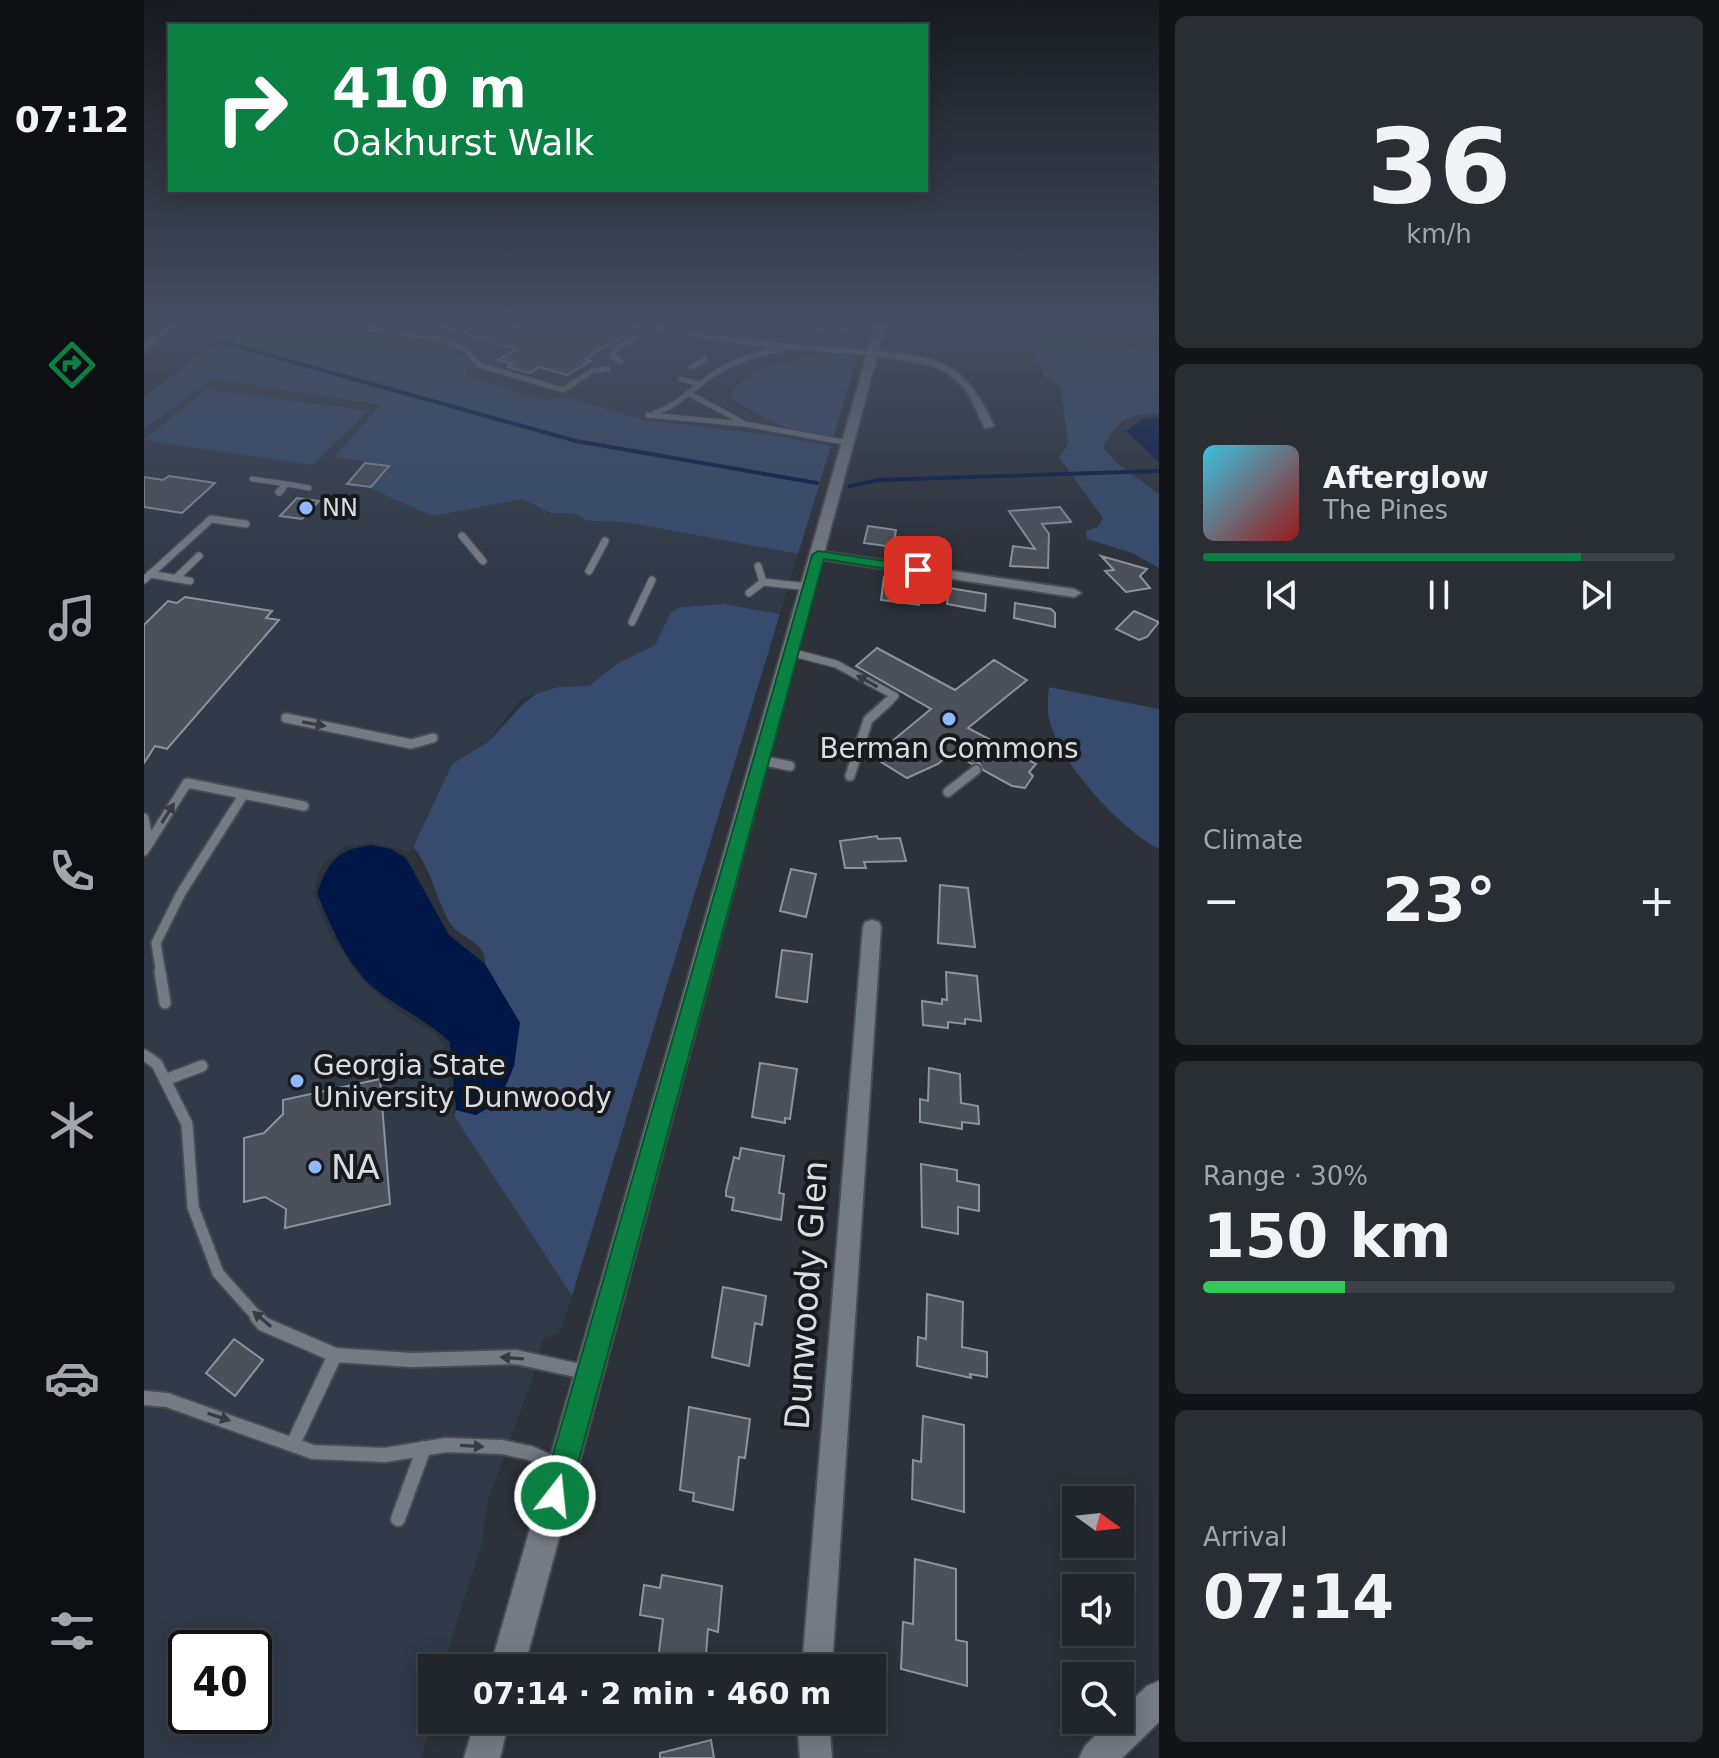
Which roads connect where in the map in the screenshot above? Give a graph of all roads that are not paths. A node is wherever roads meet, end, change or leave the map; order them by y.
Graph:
1 (677, 405) edge
2 (710, 405) edge
3 (859, 405) edge
4 (979, 405) edge
5 (745, 424) junction
6 (989, 426) dead end
7 (849, 443) junction
8 (252, 479) dead end
9 (287, 484) junction
10 (309, 488) dead end
11 (279, 492) dead end
12 (246, 524) dead end
13 (462, 536) dead end
14 (605, 541) dead end
15 (818, 555) junction
16 (199, 556) dead end
17 (483, 561) dead end
18 (758, 566) dead end
19 (589, 571) dead end
20 (147, 577) edge
21 (176, 578) junction
22 (652, 580) dead end
23 (190, 581) dead end
24 (763, 582) junction
25 (809, 587) junction
26 (749, 593) dead end
27 (1074, 593) dead end
28 (632, 622) dead end
29 (790, 652) junction
30 (286, 718) dead end
31 (433, 738) dead end
32 (760, 760) junction
33 (790, 766) dead end
34 (976, 770) dead end
35 (850, 776) dead end
36 (948, 792) dead end
37 (244, 794) junction
38 (304, 806) dead end
39 (144, 818) edge
40 (146, 847) edge
41 (872, 927) dead end
42 (165, 1003) dead end
43 (144, 1055) edge
44 (202, 1066) dead end
45 (165, 1080) junction
46 (335, 1355) junction
47 (589, 1373) junction
48 (144, 1398) edge
49 (293, 1444) junction
50 (424, 1448) junction
51 (563, 1467) junction
52 (398, 1519) dead end
53 (511, 1654) edge
54 (818, 1654) edge
55 (1159, 1698) edge
56 (488, 1734) edge
57 (814, 1734) edge
58 (482, 1758) edge
59 (816, 1758) edge
60 (1097, 1758) edge

1 - 5 lane
2 - 5 lane
3 - 7 street
4 - 6 street
5 - 7 lane
7 - 15 street
8 - 9 lane
9 - 10 lane
9 - 11 lane
12 - 20 lane
13 - 17 lane
14 - 19 lane
15 - 25 street
15 - 27 street
16 - 21 lane
18 - 24 lane
20 - 21 lane
21 - 23 lane
22 - 28 lane
24 - 25 lane
24 - 26 lane
25 - 29 street
29 - 32 street
35 -> 29 lane
30 -> 31 lane
32 - 33 lane
32 - 47 street
34 - 36 lane
37 - 38 lane
40 -> 37 lane
37 - 42 lane
39 - 40 lane
41 - 54 street, Dunwoody Glen
43 - 45 lane
44 - 45 lane
46 -> 45 lane
47 -> 46 lane
46 - 49 lane
47 - 51 street
48 -> 49 lane
49 - 50 lane
50 -> 51 lane
50 - 52 lane
51 - 53 street
55 - 60 street
56 - 58 street
57 - 59 street

